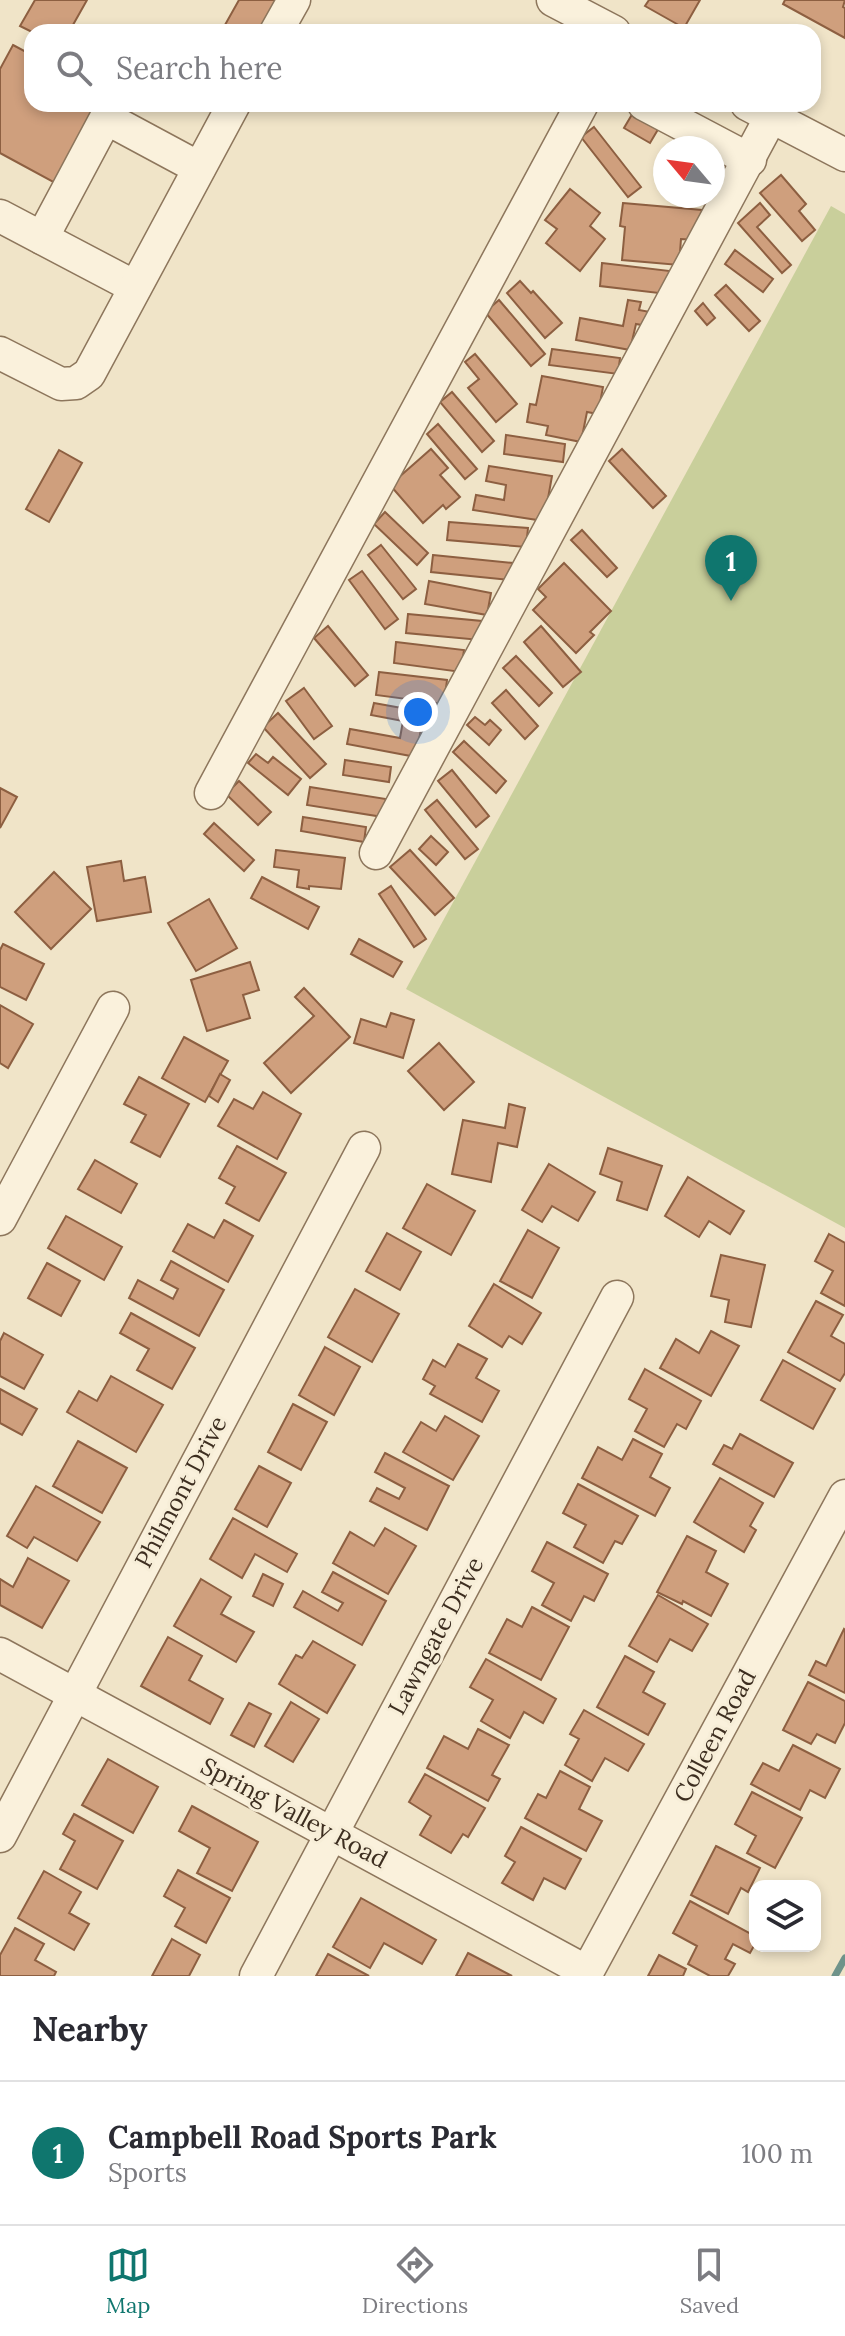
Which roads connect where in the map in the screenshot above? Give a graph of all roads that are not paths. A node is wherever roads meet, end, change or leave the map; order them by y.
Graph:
1 (294, 0) edge
2 (565, 3) edge
3 (280, 24) edge
4 (600, 24) edge
5 (230, 112) edge
6 (578, 112) edge
7 (659, 112) edge
8 (759, 112) edge
9 (761, 112) edge
10 (842, 147) edge
11 (750, 160) junction
12 (199, 168) junction
13 (0, 216) edge
14 (42, 238) junction
15 (135, 287) junction
16 (0, 353) edge
17 (211, 793) dead end
18 (376, 853) dead end
19 (113, 1008) dead end
20 (364, 1148) dead end
21 (0, 1219) edge
22 (617, 1297) dead end
23 (845, 1496) edge
24 (0, 1654) edge
25 (74, 1694) junction
26 (331, 1833) junction
27 (0, 1836) edge
28 (586, 1974) edge
29 (256, 1976) edge

1 - 3 street
2 - 4 street
5 - 12 street
6 - 17 street
7 - 11 street
8 - 11 street
9 - 10 street
11 - 18 street
12 - 14 street
12 - 15 street
13 - 14 street
14 - 15 street
15 - 16 street
19 - 21 street
20 - 25 street, Philmont Drive
22 - 26 street, Lawngate Drive
23 - 28 street, Colleen Road
24 - 25 street, Spring Valley Road
25 - 26 street, Spring Valley Road
25 - 27 street, Philmont Drive
26 - 28 street, Spring Valley Road
26 - 29 street, Lawngate Drive

